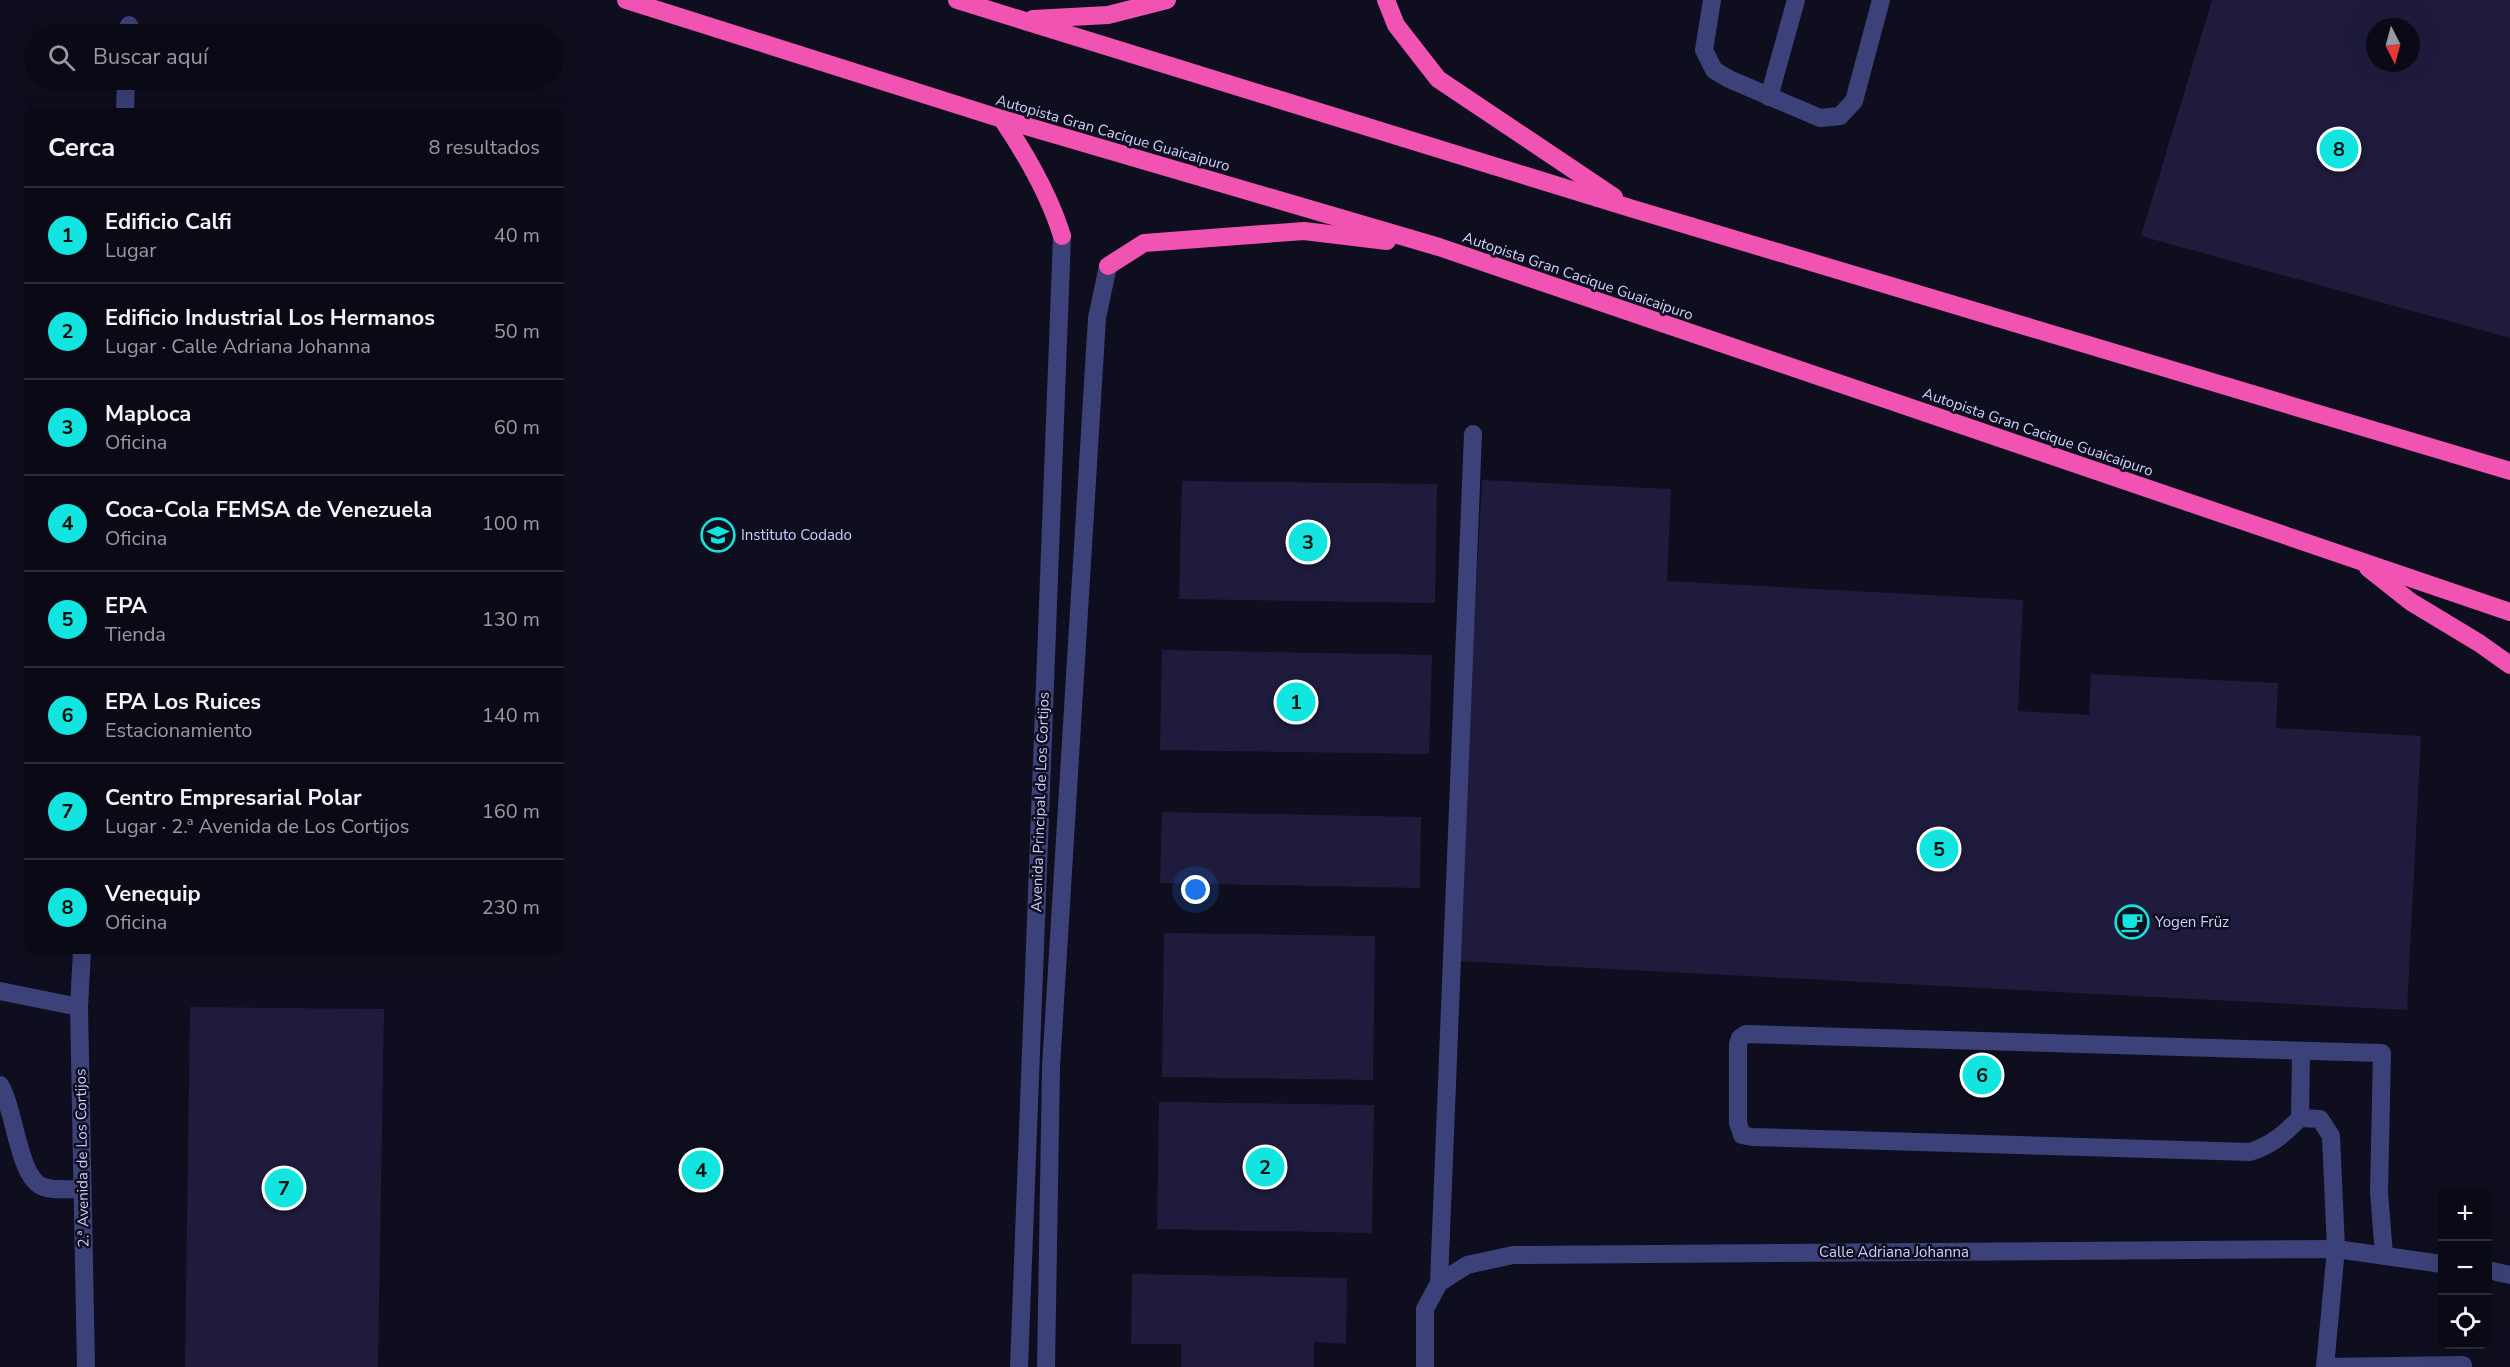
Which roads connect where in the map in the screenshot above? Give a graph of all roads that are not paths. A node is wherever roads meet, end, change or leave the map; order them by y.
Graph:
1 (626, 0) edge
2 (957, 0) edge
3 (1167, 0) edge
4 (1386, 0) edge
5 (1712, 0) edge
6 (1796, 0) edge
7 (1881, 0) edge
8 (1022, 20) junction
9 (125, 90) edge
10 (1769, 97) junction
11 (124, 108) edge
12 (1002, 119) junction
13 (1630, 208) junction
14 (1062, 236) joint
15 (1439, 247) junction
16 (1108, 266) joint
17 (1473, 434) dead end
18 (2509, 470) edge
19 (2357, 560) junction
20 (2510, 612) edge
21 (2510, 665) edge
22 (82, 954) edge
23 (0, 991) edge
24 (79, 1007) junction
25 (2301, 1052) junction
26 (0, 1085) edge
27 (2300, 1118) junction
28 (82, 1189) junction
29 (2336, 1249) junction
30 (2384, 1256) junction
31 (2438, 1263) edge
32 (2492, 1271) edge
33 (2510, 1275) edge
34 (1439, 1283) junction
35 (86, 1367) edge
36 (1019, 1367) edge
37 (1046, 1367) edge
38 (1425, 1367) edge
39 (2325, 1367) edge
40 (2463, 1367) edge

1 - 12 highway, Autopista Gran Cacique Guaicaipuro
2 - 8 highway
3 - 8 highway
4 - 13 highway
5 - 10 street
6 - 10 street
7 - 10 street
8 - 13 highway
9 - 11 street
12 - 14 highway
12 - 15 highway, Autopista Gran Cacique Guaicaipuro
13 - 18 highway
14 - 36 street, Avenida Principal de Los Cortijos
15 - 16 highway
15 - 19 highway, Autopista Gran Cacique Guaicaipuro
16 - 37 street, Avenida Principal de Los Cortijos
17 - 34 street
19 - 20 highway, Autopista Gran Cacique Guaicaipuro
19 - 21 highway
22 - 24 street, 2.ª Avenida de Los Cortijos
23 - 24 street
24 - 28 street, 2.ª Avenida de Los Cortijos
25 - 27 street
25 - 27 street
25 - 30 street
26 - 28 street
27 - 29 street
28 - 35 street, 2.ª Avenida de Los Cortijos
29 - 30 street, Calle Adriana Johanna
29 - 34 street, Calle Adriana Johanna
29 - 39 street
30 - 31 street, Calle Adriana Johanna
32 - 33 street
34 - 38 street, Calle Adriana Johanna
39 - 40 street

